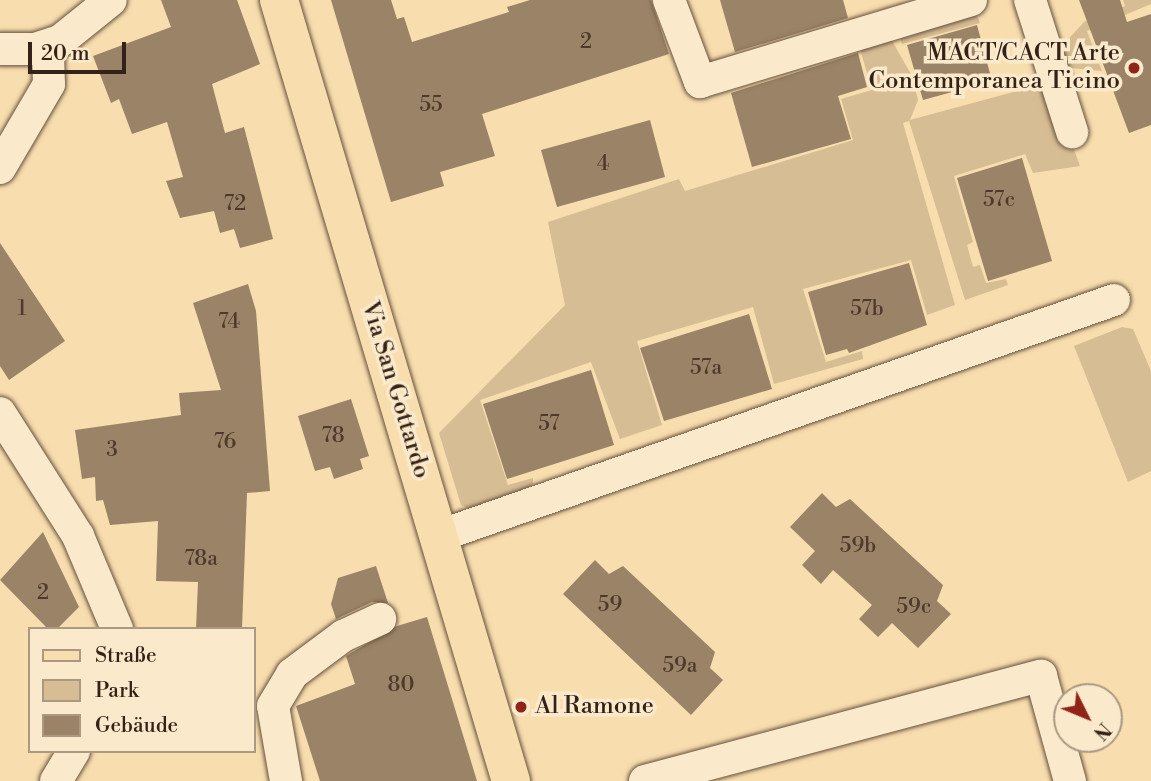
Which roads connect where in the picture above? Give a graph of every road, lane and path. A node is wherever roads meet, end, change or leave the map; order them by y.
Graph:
1 (111, 0) edge
2 (279, 0) edge
3 (669, 0) edge
4 (971, 0) edge
5 (1030, 0) edge
6 (48, 47) junction
7 (0, 49) edge
8 (1072, 132) dead end
9 (0, 168) edge
10 (1114, 300) dead end
11 (0, 413) edge
12 (439, 536) junction
13 (380, 619) dead end
14 (116, 627) edge
15 (73, 753) edge
16 (55, 781) edge
17 (286, 781) edge
18 (512, 781) edge
19 (645, 781) edge
20 (1070, 781) edge

1 - 6 street
2 - 12 main road, Via San Gottardo
3 - 4 street
5 - 8 street
6 - 7 street
6 - 9 street
10 - 12 street
11 - 14 street
12 - 18 main road, Via San Gottardo
13 - 17 street
15 - 16 street
19 - 20 street

